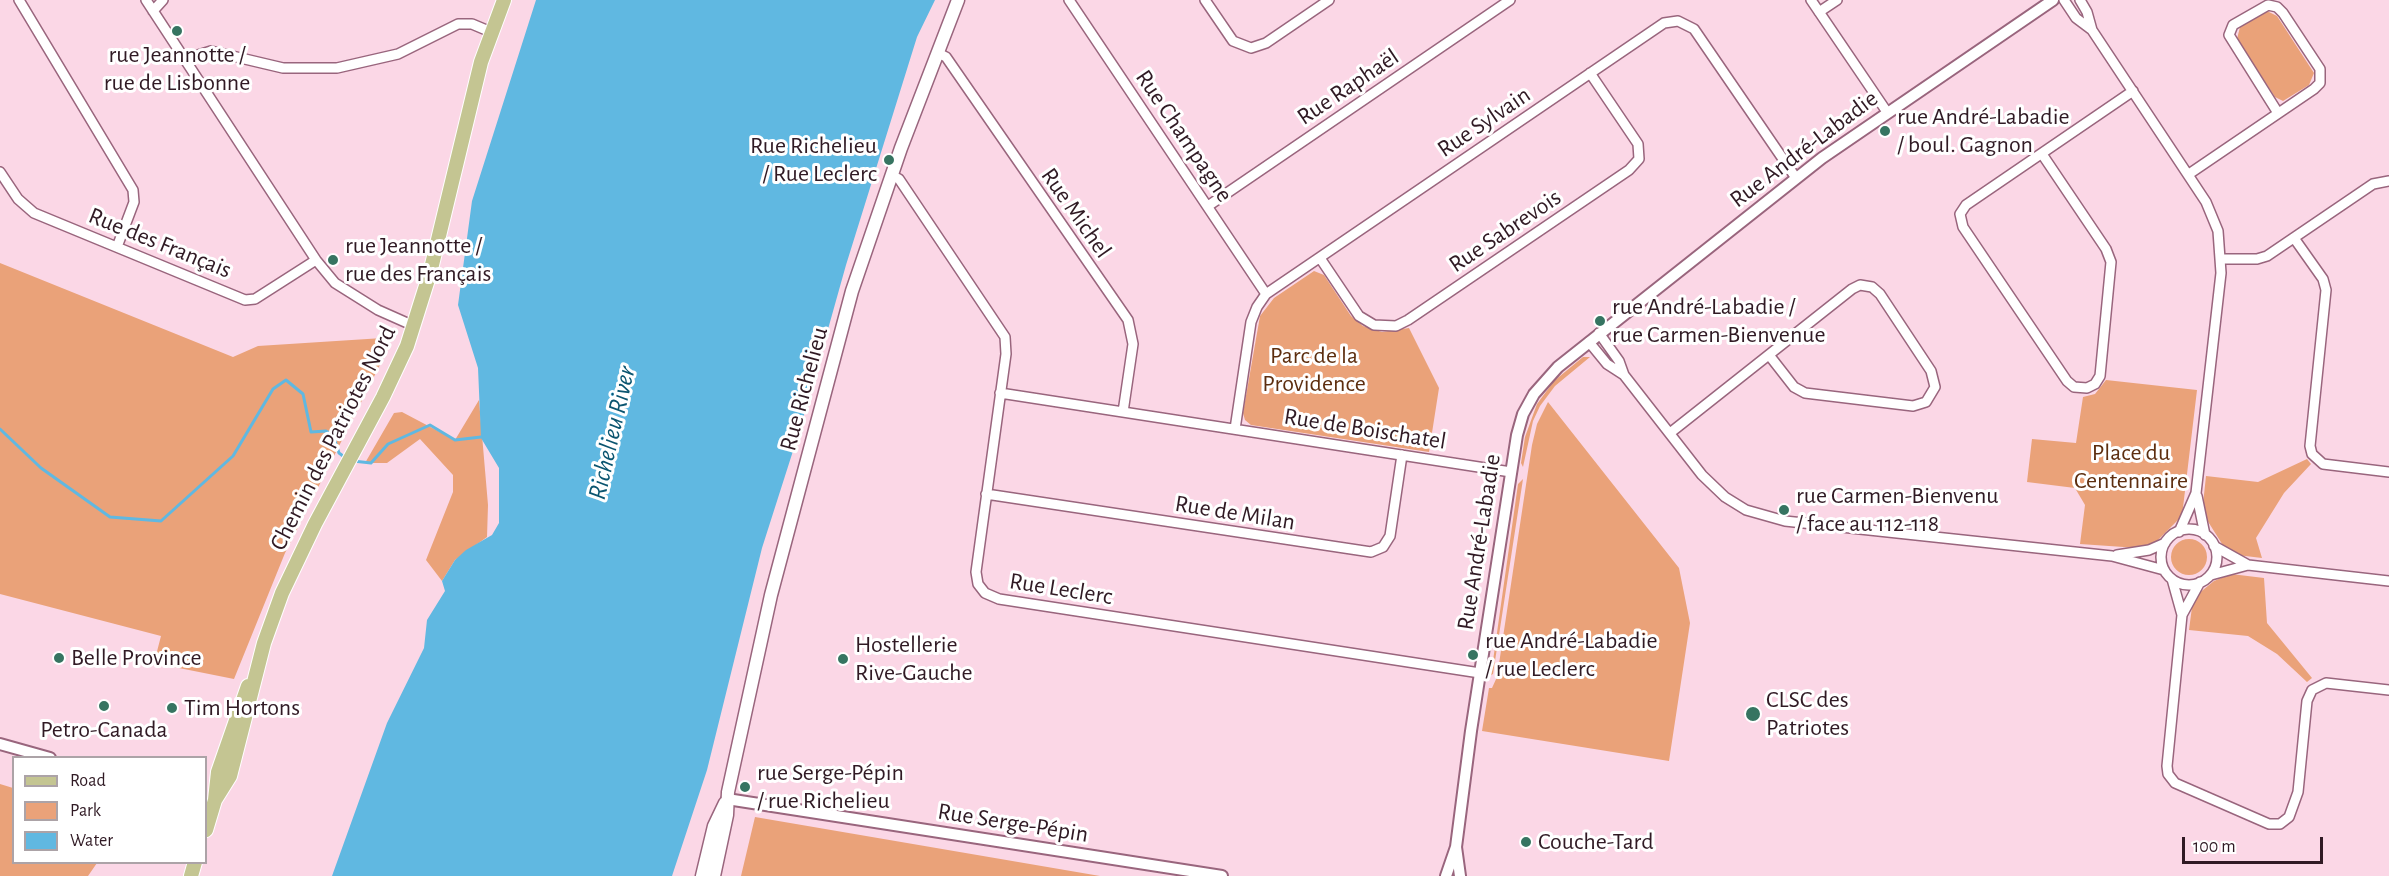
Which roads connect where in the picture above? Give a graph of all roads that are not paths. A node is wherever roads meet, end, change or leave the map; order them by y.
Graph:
1 (19, 0) edge
2 (146, 0) edge
3 (163, 0) edge
4 (504, 0) edge
5 (958, 0) edge
6 (1069, 0) edge
7 (1205, 0) edge
8 (1329, 0) edge
9 (1510, 0) edge
10 (1811, 0) edge
11 (1837, 0) edge
12 (2053, 0) edge
13 (2064, 0) edge
14 (2080, 0) edge
15 (153, 11) junction
16 (1819, 12) junction
17 (2092, 30) junction
18 (491, 32) junction
19 (938, 53) junction
20 (188, 64) junction
21 (1590, 73) junction
22 (2133, 91) junction
23 (1887, 112) junction
24 (2278, 113) junction
25 (2042, 154) junction
26 (0, 172) edge
27 (2189, 174) junction
28 (891, 175) junction
29 (1796, 178) junction
30 (2389, 181) edge
31 (1208, 206) junction
32 (2294, 238) junction
33 (117, 247) junction
34 (1320, 258) junction
35 (2221, 259) junction
36 (316, 260) junction
37 (1266, 294) junction
38 (414, 326) junction
39 (1599, 333) junction
40 (1588, 342) junction
41 (1769, 355) junction
42 (1624, 375) junction
43 (1000, 393) junction
44 (1124, 412) junction
45 (1235, 429) junction
46 (1670, 433) junction
47 (1402, 455) junction
48 (1511, 472) junction
49 (2389, 472) edge
50 (2196, 493) junction
51 (986, 494) junction
52 (2178, 532) junction
53 (2205, 535) junction
54 (2165, 543) junction
55 (2214, 546) junction
56 (2112, 556) junction
57 (2248, 565) junction
58 (2164, 570) junction
59 (2211, 575) junction
60 (2172, 579) junction
61 (2389, 581) edge
62 (2200, 582) junction
63 (2182, 615) junction
64 (1480, 673) junction
65 (2389, 690) edge
66 (0, 744) edge
67 (43, 756) edge
68 (210, 798) edge
69 (727, 799) junction
70 (207, 822) edge
71 (1456, 847) junction
72 (702, 876) edge
73 (714, 876) edge
74 (1222, 876) edge
75 (1446, 876) edge
76 (1460, 876) edge

1 - 33 street
2 - 15 street
3 - 15 street
4 - 18 main road, Chemin des Patriotes Nord
5 - 19 main road, Rue Richelieu
6 - 31 street, Rue Champagne
7 - 8 street
9 - 31 street, Rue Raphaël
10 - 16 street
11 - 16 street
12 - 23 street, Rue André-Labadie
13 - 17 street
14 - 17 street
15 - 20 street
16 - 23 street
17 - 22 street
18 - 20 street
18 - 38 main road, Chemin des Patriotes Nord
19 - 28 main road, Rue Richelieu
19 - 44 street, Rue Michel
20 - 36 street
21 - 29 street, Rue Sylvain
21 - 34 street, Rue Sylvain
21 - 34 street, Rue Sabrevois
22 - 25 street
22 - 27 street
23 - 29 street, Rue André-Labadie
24 - 24 street
24 - 27 street
25 - 25 street
26 - 33 street, Rue des Français
27 - 35 street
28 - 43 street, Rue Leclerc
28 - 69 main road, Rue Richelieu
29 - 39 street, Rue André-Labadie
30 - 32 street
31 - 37 street, Rue Champagne
32 - 35 street
32 - 49 street
33 - 36 street, Rue des Français
34 - 37 street, Rue Sylvain
35 - 50 street
36 - 38 street
37 - 45 street, Rue Sylvain
38 - 68 main road, Chemin des Patriotes Nord
39 - 40 street, Rue André-Labadie
39 - 42 street
40 - 42 street
40 - 48 street, Rue André-Labadie
41 - 41 street
41 - 46 street
42 - 46 street
43 - 44 street, Rue de Boischatel
43 - 51 street, Rue Leclerc
44 - 45 street, Rue de Boischatel
45 - 47 street, Rue de Boischatel
46 - 56 street
47 - 48 street, Rue de Boischatel
47 - 51 street, Rue de Milan
48 - 64 street, Rue André-Labadie
50 - 52 street
50 - 53 street
51 - 64 street, Rue Leclerc
52 - 53 street
52 - 54 street
53 - 55 street
54 - 56 street
54 - 58 street
55 - 57 street
55 - 59 street
56 - 58 street
57 - 59 street
57 - 61 street
58 - 60 street
59 - 62 street
60 - 62 street
60 - 63 street
62 - 63 street
63 - 65 street
64 - 71 street, Rue André-Labadie
66 - 67 street
68 - 70 main road, Chemin des Patriotes Nord
69 - 72 main road, Rue Richelieu
69 - 73 main road, Rue Richelieu
69 - 74 street, Rue Serge-Pépin
71 - 75 street, Rue André-Labadie
71 - 76 street, Rue André-Labadie

